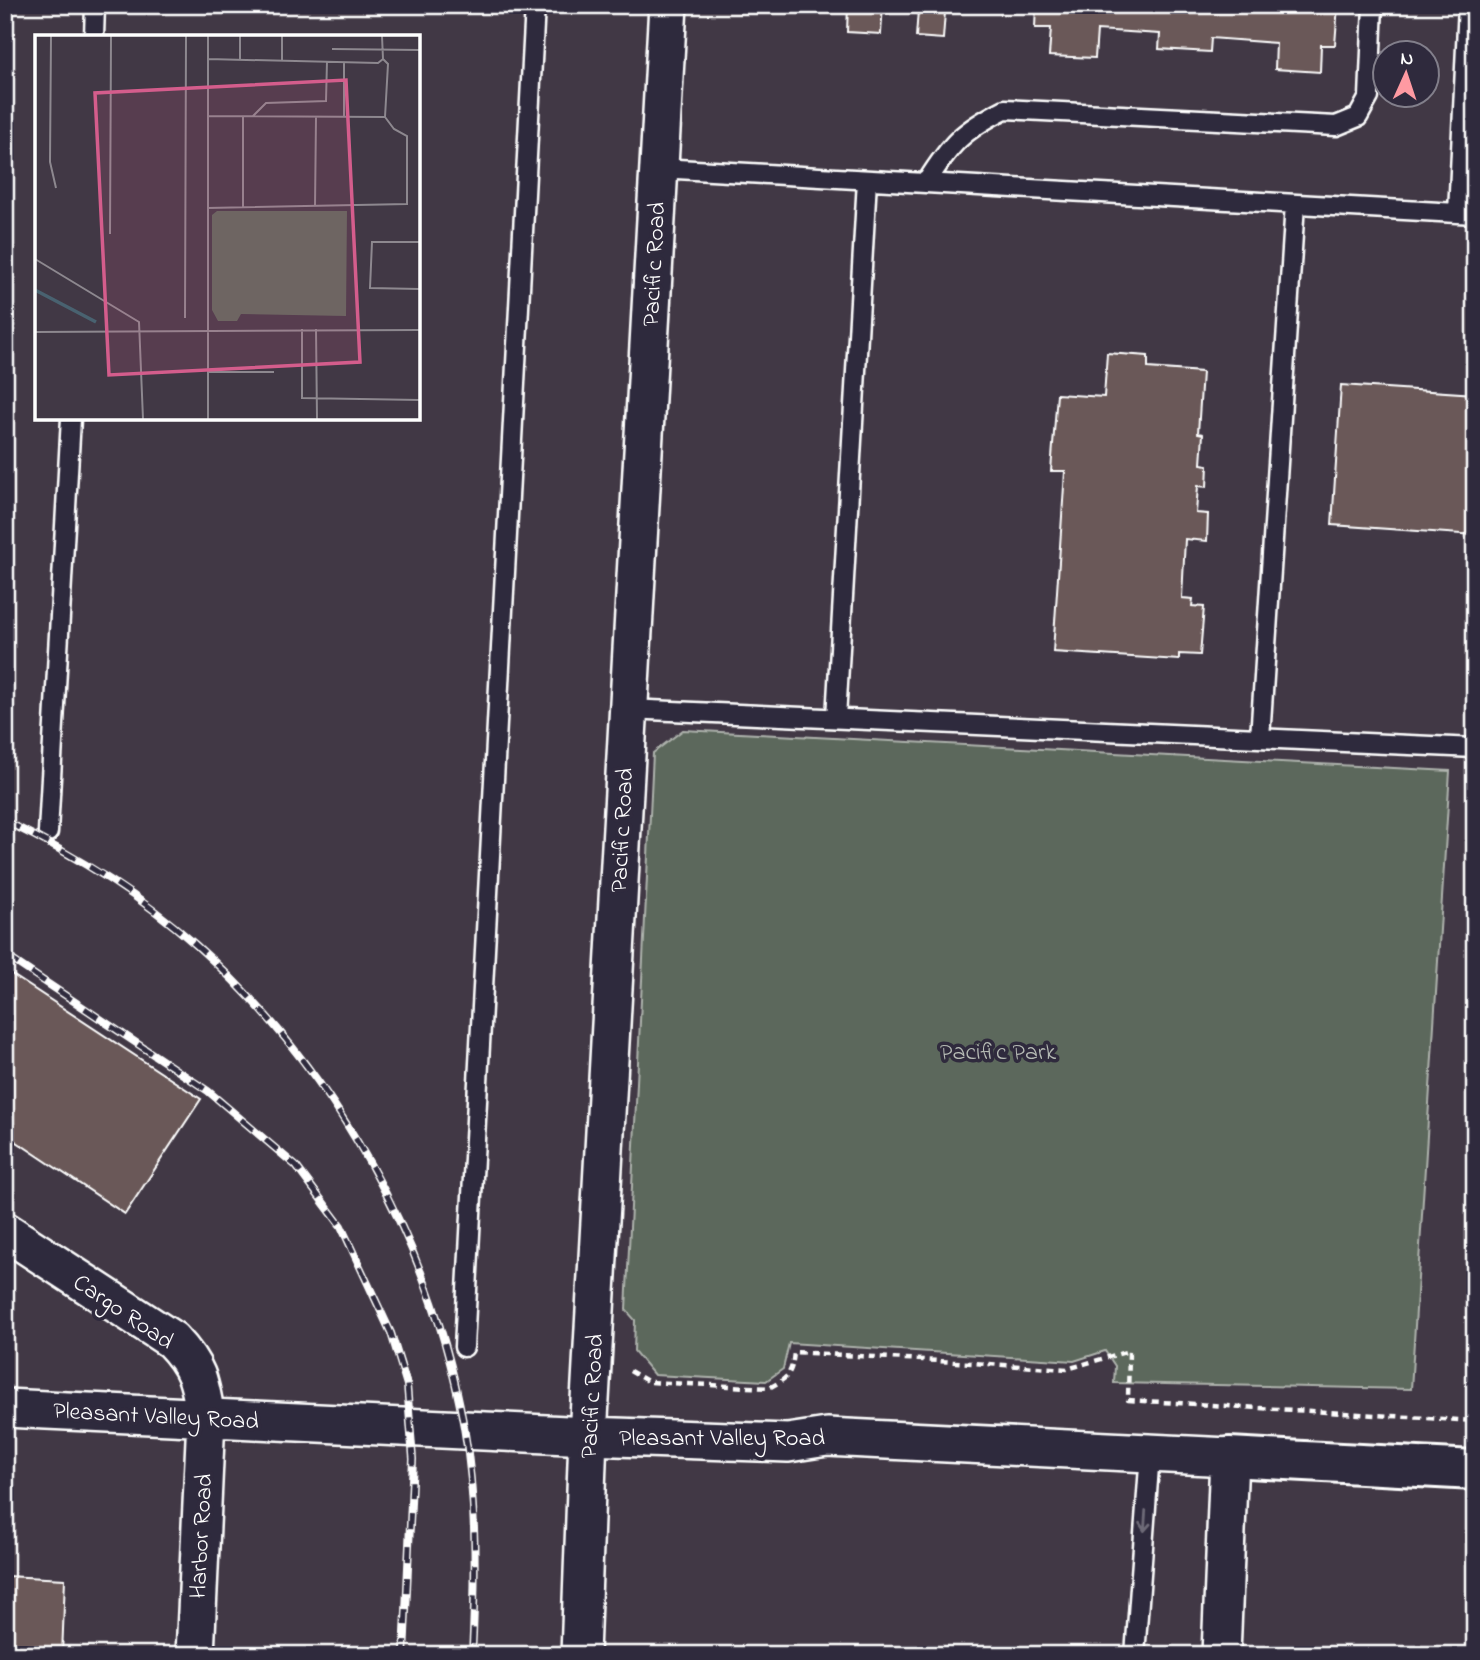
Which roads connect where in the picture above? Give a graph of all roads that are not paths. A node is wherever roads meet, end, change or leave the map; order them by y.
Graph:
1 (96, 5) edge
2 (535, 5) edge
3 (668, 5) edge
4 (1373, 5) edge
5 (1468, 5) edge
6 (94, 35) edge
7 (659, 168) junction
8 (867, 180) junction
9 (926, 183) junction
10 (1295, 204) junction
11 (1466, 214) edge
12 (71, 420) edge
13 (628, 709) junction
14 (836, 718) junction
15 (1260, 738) junction
16 (1475, 748) edge
17 (48, 832) dead end
18 (5, 1231) edge
19 (464, 1347) dead end
20 (5, 1408) edge
21 (206, 1418) junction
22 (588, 1436) junction
23 (1150, 1453) junction
24 (1229, 1457) junction
25 (1475, 1471) edge
26 (195, 1655) edge
27 (580, 1655) edge
28 (1135, 1655) edge
29 (1221, 1655) edge

1 - 6 lane
2 - 19 lane
3 - 7 street, Pacific Road
4 - 9 lane
5 - 11 lane
7 - 8 lane
7 - 13 street, Pacific Road
8 - 9 lane
8 - 14 lane
9 - 10 lane
10 - 11 lane
10 - 15 lane
12 - 17 lane
13 - 14 lane
13 - 22 street, Pacific Road
14 - 15 lane
15 - 16 lane
18 - 21 street, Cargo Road
20 - 21 street, Pleasant Valley Road
21 - 22 street, Pleasant Valley Road
21 - 26 street, Harbor Road
22 - 23 street, Pleasant Valley Road
22 - 27 street, Pacific Road
23 - 24 street, Pleasant Valley Road
23 -> 28 lane
24 - 25 street
24 - 29 street

